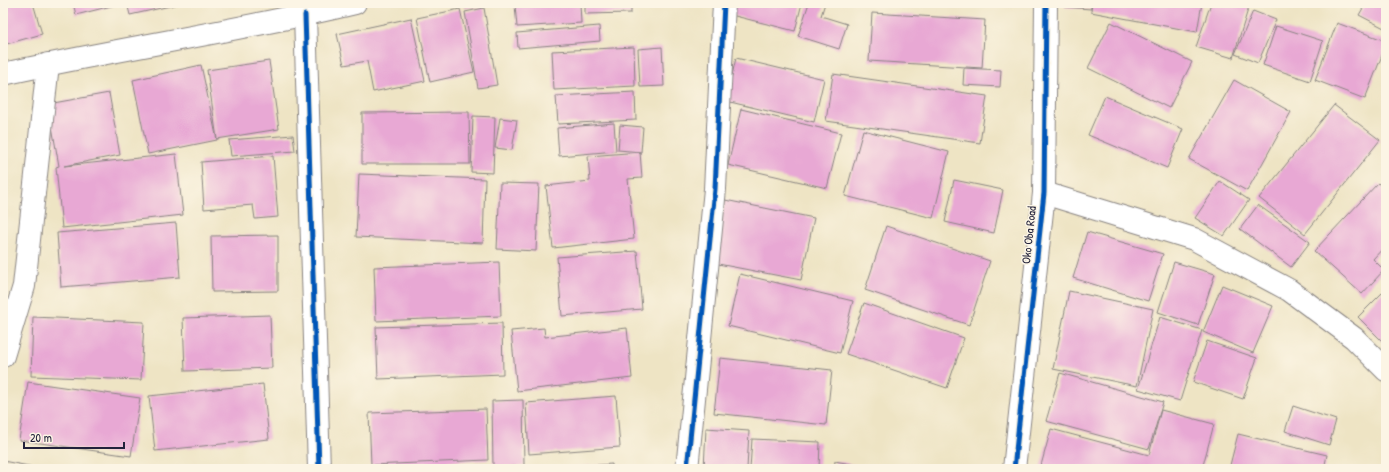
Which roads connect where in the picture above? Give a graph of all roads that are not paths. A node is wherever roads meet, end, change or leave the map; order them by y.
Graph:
1 (355, 3) edge
2 (724, 3) edge
3 (1046, 3) edge
4 (305, 15) junction
5 (48, 64) junction
6 (3, 74) edge
7 (1044, 193) junction
8 (3, 356) edge
9 (1386, 370) edge
10 (319, 469) edge
11 (687, 469) edge
12 (1014, 469) edge

1 - 4 street
2 - 11 street
3 - 7 street, Oko Oba Road
4 - 5 street
4 - 10 street
5 - 6 street
5 - 8 street
7 - 9 street
7 - 12 street, Oko Oba Road

